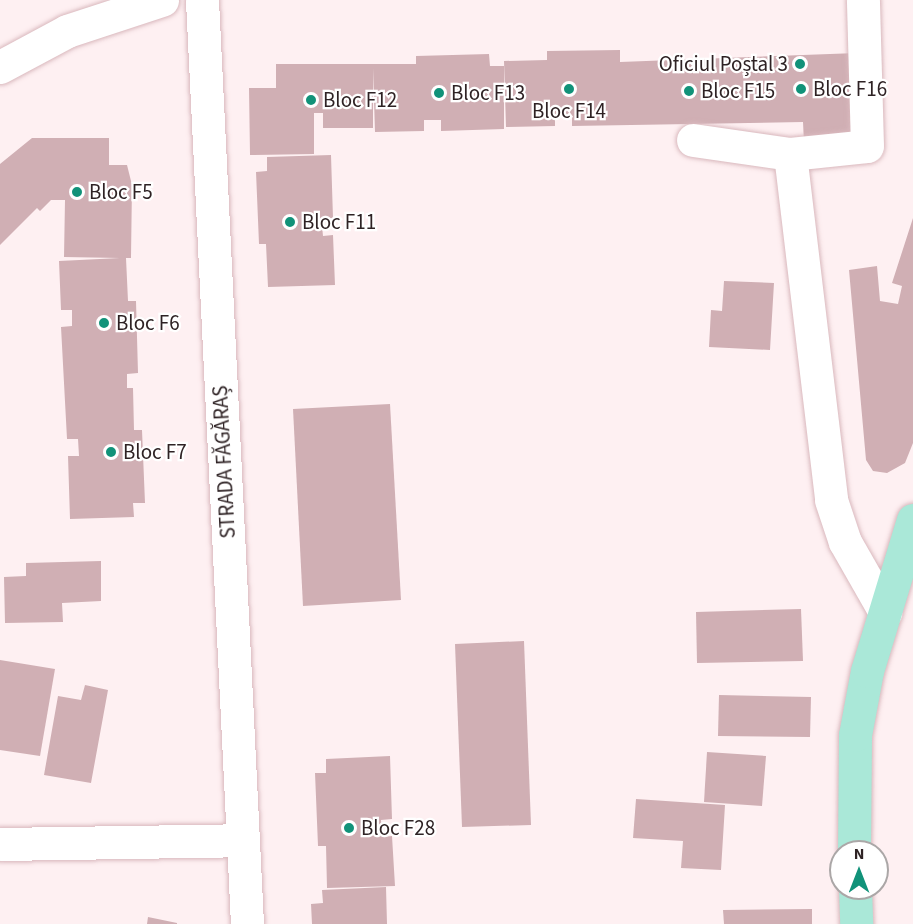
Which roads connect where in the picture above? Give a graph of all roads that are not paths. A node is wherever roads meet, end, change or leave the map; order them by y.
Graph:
1 (162, 0) edge
2 (202, 0) edge
3 (863, 0) edge
4 (0, 67) edge
5 (693, 140) dead end
6 (790, 154) junction
7 (912, 526) edge
8 (885, 612) junction
9 (242, 840) junction
10 (854, 840) edge
11 (0, 844) edge
12 (855, 900) edge
13 (247, 924) edge
14 (856, 924) edge

1 - 4 street
2 - 9 street, STRADA FĂGĂRAȘ
3 - 6 street
5 - 6 street
6 - 8 street
7 - 8 main road
8 - 10 main road
9 - 11 street
9 - 13 street, STRADA FĂGĂRAȘ
12 - 14 main road

